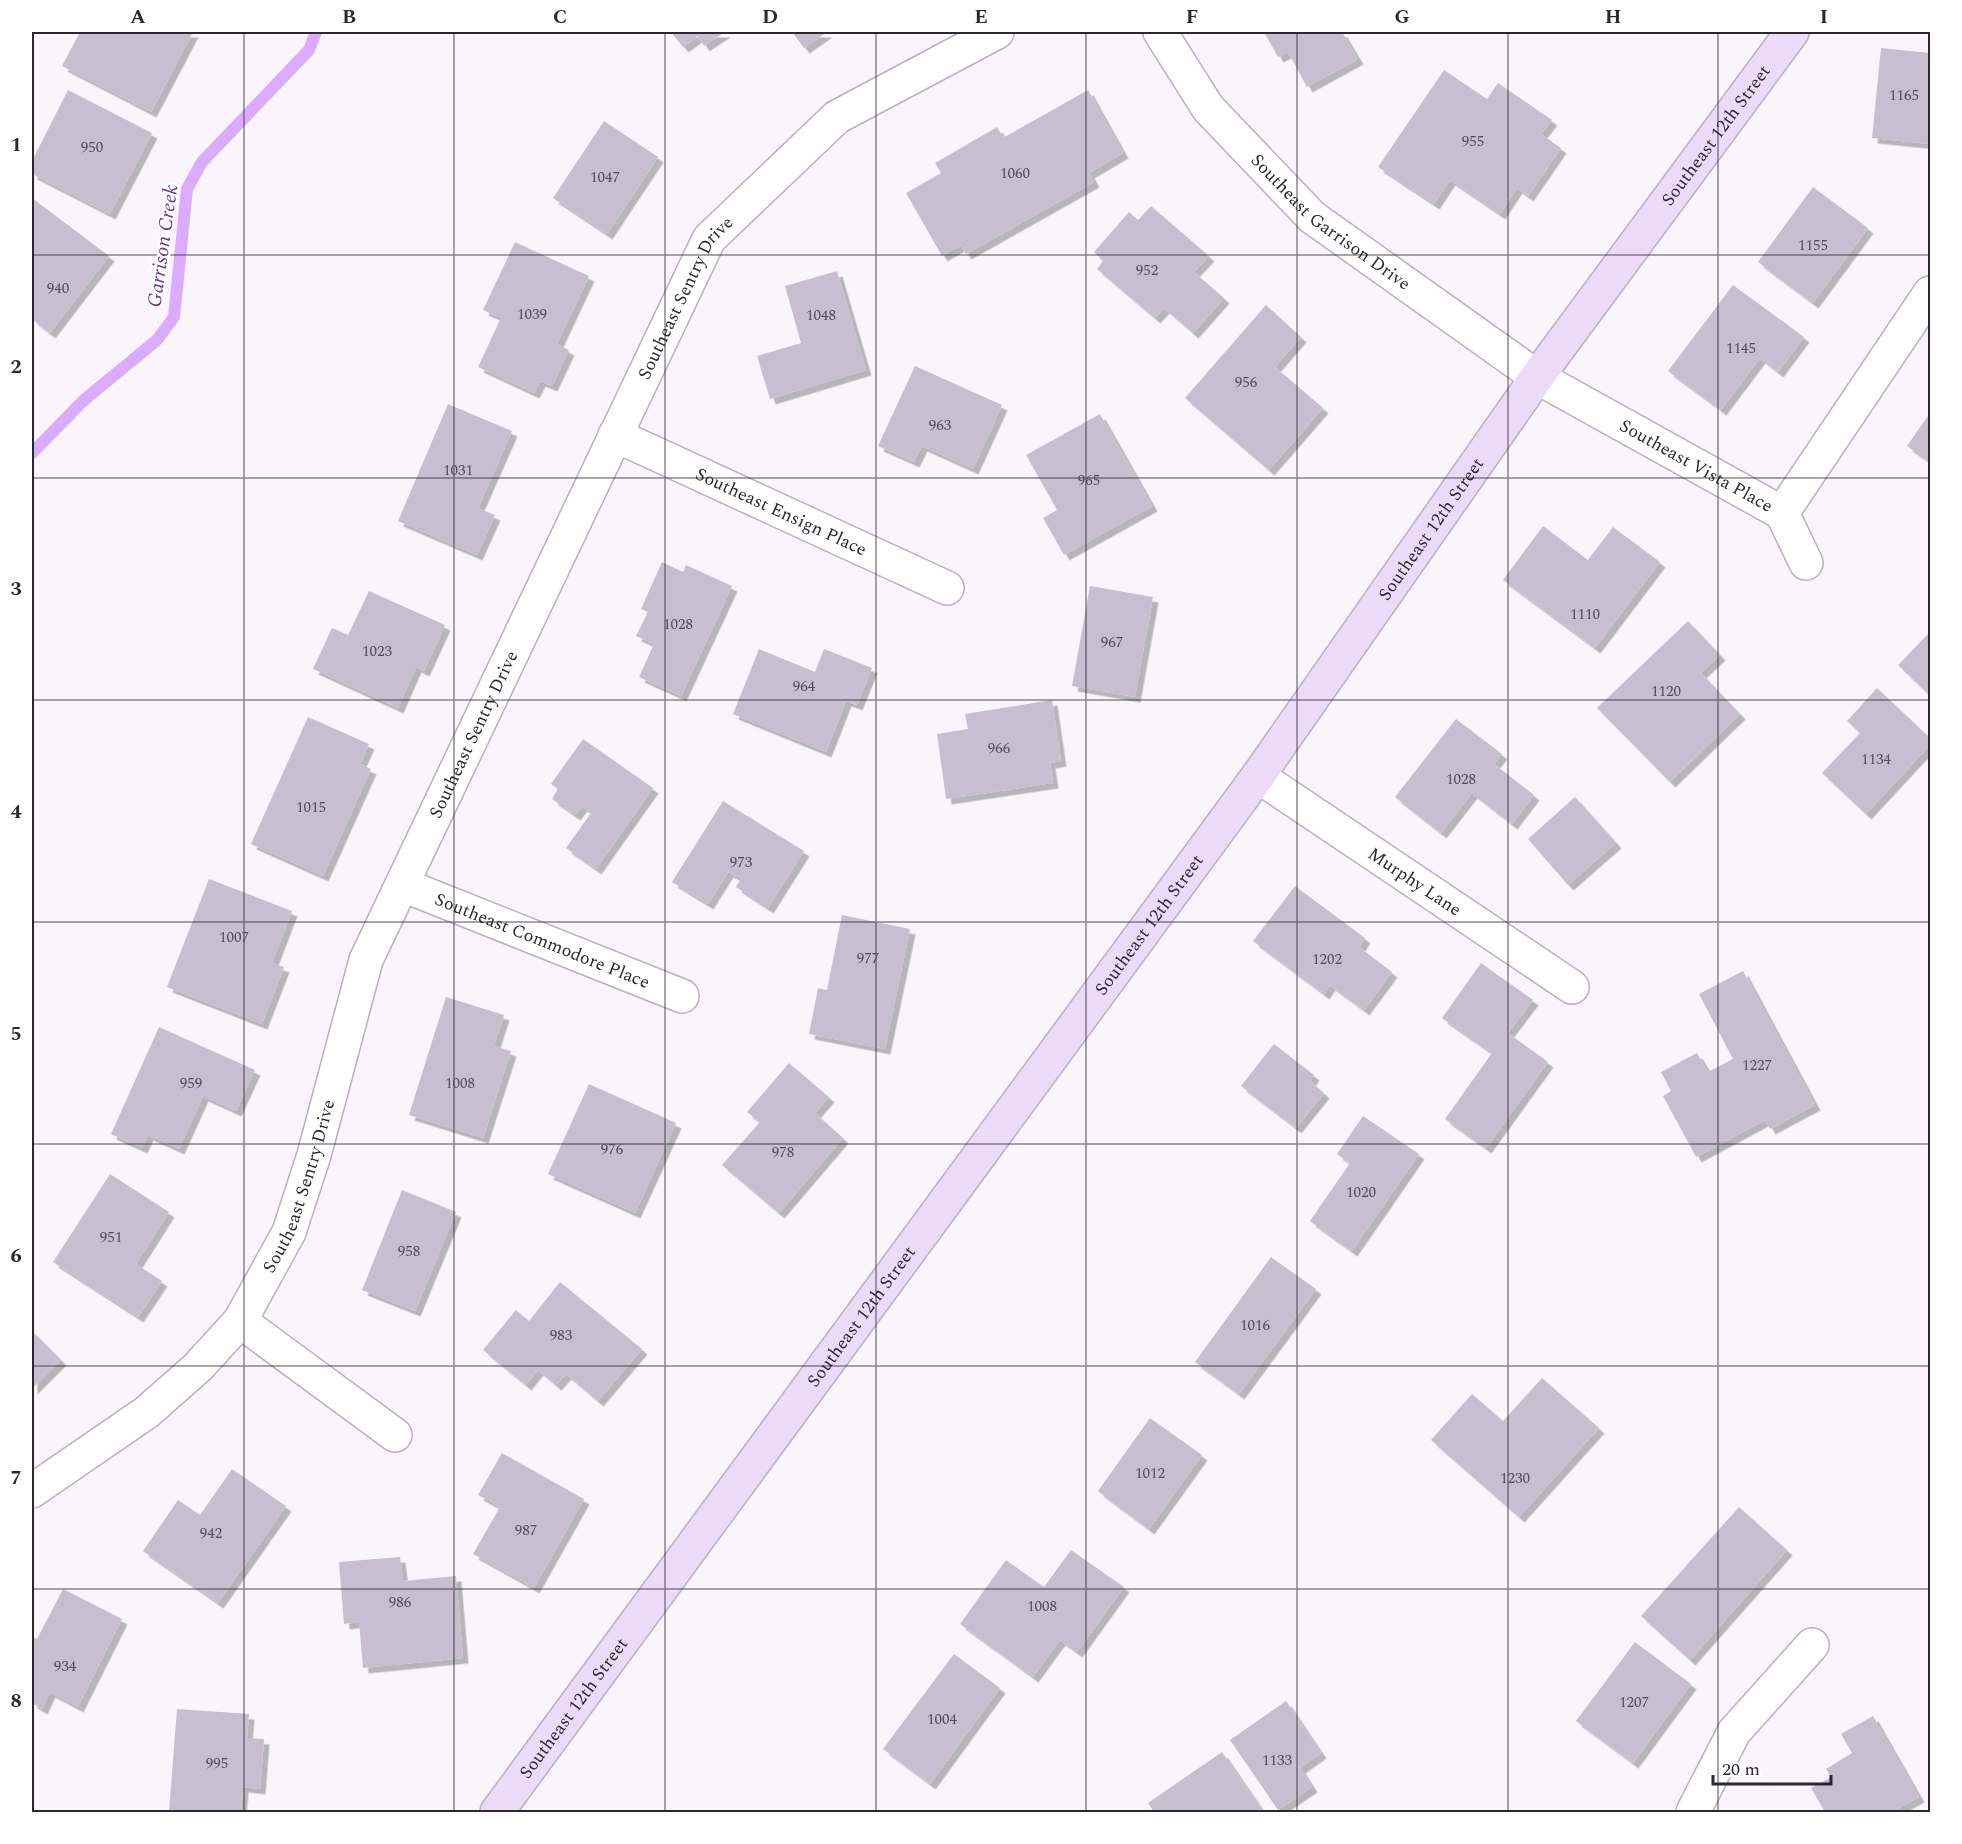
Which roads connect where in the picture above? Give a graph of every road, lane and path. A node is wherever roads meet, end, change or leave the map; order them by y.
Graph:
1 (996, 32) edge
2 (1160, 32) edge
3 (1791, 32) edge
4 (1930, 293) edge
5 (1537, 377) junction
6 (615, 435) junction
7 (1782, 513) junction
8 (1806, 563) dead end
9 (947, 588) dead end
10 (1258, 776) junction
11 (403, 885) junction
12 (1572, 987) dead end
13 (682, 996) dead end
14 (240, 1321) junction
15 (394, 1435) dead end
16 (32, 1491) edge
17 (1812, 1645) dead end
18 (497, 1812) edge
19 (1693, 1812) edge

1 - 6 street, Southeast Sentry Drive
2 - 5 street, Southeast Garrison Drive
3 - 5 main road, Southeast 12th Street
4 - 7 street, Southeast Vista Place
5 - 7 street, Southeast Vista Place
5 - 10 main road, Southeast 12th Street
6 - 9 street, Southeast Ensign Place
6 - 11 street, Southeast Sentry Drive
7 - 8 street
10 - 12 street, Murphy Lane
10 - 18 main road, Southeast 12th Street
11 - 13 street, Southeast Commodore Place
11 - 14 street, Southeast Sentry Drive
14 - 15 street
14 - 16 street, Southeast Sentry Drive
17 - 19 street

